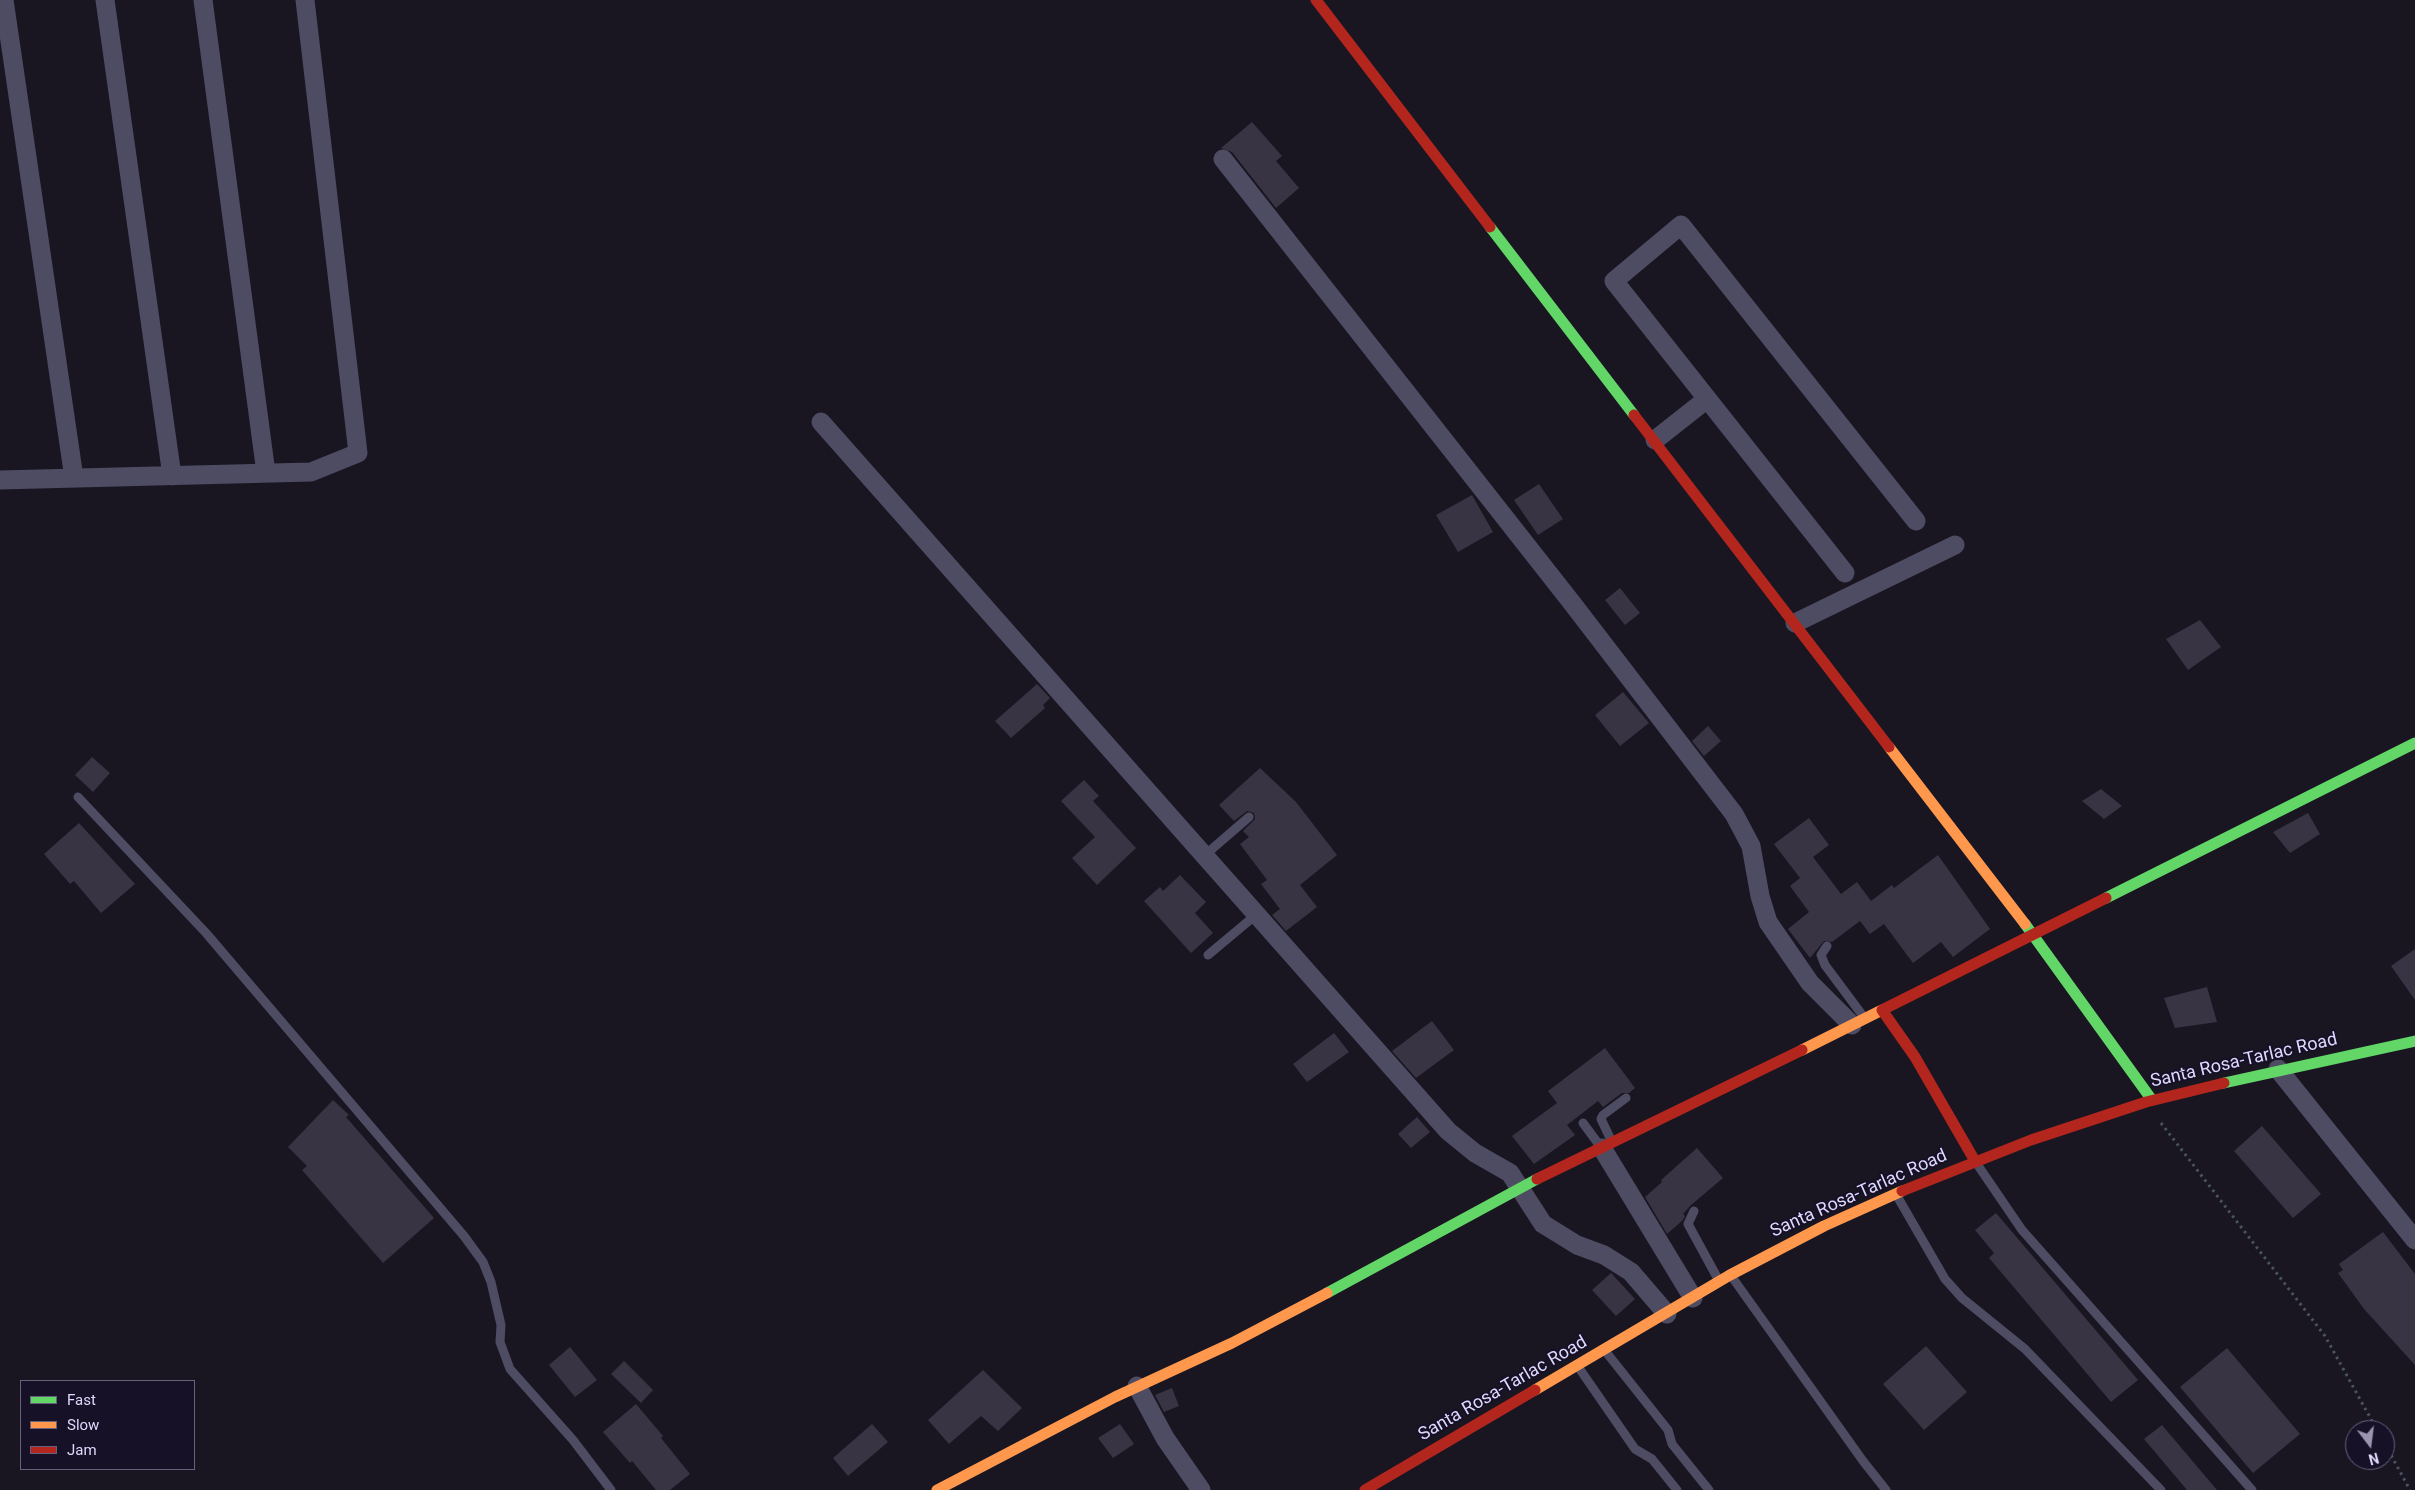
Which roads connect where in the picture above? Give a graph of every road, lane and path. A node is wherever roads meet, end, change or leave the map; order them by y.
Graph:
1 (4, 0) edge
2 (105, 0) edge
3 (203, 0) edge
4 (305, 0) edge
5 (1316, 0) edge
6 (1223, 158) dead end
7 (1707, 399) junction
8 (821, 422) dead end
9 (1655, 440) junction
10 (266, 473) junction
11 (172, 476) junction
12 (74, 478) junction
13 (0, 480) edge
14 (1916, 521) dead end
15 (1955, 545) dead end
16 (1845, 573) dead end
17 (1795, 623) junction
18 (2415, 743) edge
19 (78, 798) dead end
20 (1248, 817) dead end
21 (1205, 855) junction
22 (1257, 914) junction
23 (2033, 934) junction
24 (1827, 946) dead end
25 (1208, 955) dead end
26 (1882, 1010) junction
27 (1859, 1021) junction
28 (2415, 1041) edge
29 (2278, 1069) junction
30 (1626, 1098) dead end
31 (2149, 1101) junction
32 (1583, 1123) dead end
33 (1607, 1145) junction
34 (1975, 1162) junction
35 (1520, 1188) junction
36 (1895, 1194) junction
37 (1694, 1211) dead end
38 (2415, 1240) edge
39 (1730, 1275) junction
40 (1720, 1281) junction
41 (1693, 1298) junction
42 (1667, 1314) junction
43 (1604, 1350) junction
44 (1578, 1366) junction
45 (1137, 1386) junction
46 (2371, 1420) edge
47 (2395, 1462) edge
48 (611, 1490) edge
49 (937, 1490) edge
50 (1201, 1490) edge
51 (1364, 1490) edge
52 (1677, 1490) edge
53 (1709, 1490) edge
54 (1886, 1490) edge
55 (2161, 1490) edge
56 (2252, 1490) edge
57 (2410, 1490) edge

1 - 12 street
2 - 11 street
3 - 10 street
4 - 10 street
5 - 9 main road
6 - 27 street
7 - 9 street
7 - 14 street
7 - 16 street
8 - 21 street
9 - 17 main road
10 - 11 street
11 - 12 street
12 - 13 street
15 - 17 street
17 - 23 main road
18 - 23 main road
19 - 48 lane
20 - 21 lane
21 - 22 street
22 - 25 lane
22 - 35 street
23 - 26 main road
23 - 31 main road
24 - 27 lane
26 - 27 main road
26 - 34 main road
27 - 33 main road
28 - 29 main road, Santa Rosa-Tarlac Road
29 - 31 main road, Santa Rosa-Tarlac Road
29 - 38 street
30 - 33 lane
31 - 34 main road, Santa Rosa-Tarlac Road
31 - 46 path
32 - 33 lane
33 - 35 main road
33 - 41 street
34 - 36 main road, Santa Rosa-Tarlac Road
34 - 56 lane
35 - 42 street
35 - 45 main road
36 - 39 main road, Santa Rosa-Tarlac Road
36 - 55 lane
37 - 40 lane
39 - 40 main road, Santa Rosa-Tarlac Road
39 - 54 lane
40 - 41 main road, Santa Rosa-Tarlac Road
41 - 42 main road, Santa Rosa-Tarlac Road
42 - 43 main road, Santa Rosa-Tarlac Road
43 - 44 main road, Santa Rosa-Tarlac Road
43 - 53 lane
44 - 51 main road, Santa Rosa-Tarlac Road
44 - 52 lane
45 - 49 main road
45 - 50 street
47 - 57 path

